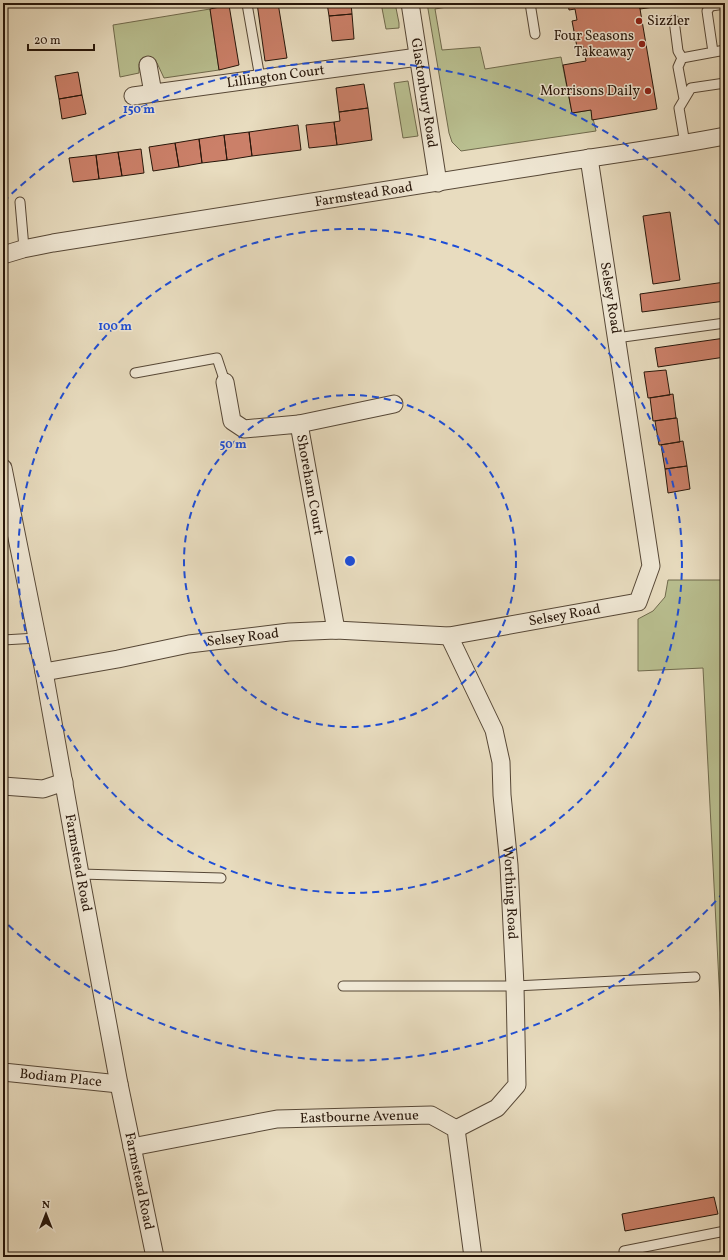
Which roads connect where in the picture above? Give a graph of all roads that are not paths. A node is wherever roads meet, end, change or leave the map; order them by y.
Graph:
1 (410, 3) edge
2 (530, 3) edge
3 (247, 4) dead end
4 (725, 4) edge
5 (674, 20) dead end
6 (535, 34) dead end
7 (725, 50) edge
8 (713, 52) junction
9 (418, 57) junction
10 (682, 58) junction
11 (148, 66) dead end
12 (260, 78) junction
13 (725, 83) edge
14 (153, 93) junction
15 (133, 96) dead end
16 (684, 99) junction
17 (725, 136) edge
18 (685, 144) junction
19 (589, 158) junction
20 (438, 183) junction
21 (20, 202) dead end
22 (24, 248) junction
23 (3, 255) edge
24 (725, 323) edge
25 (616, 338) junction
26 (135, 373) dead end
27 (225, 382) joint
28 (394, 404) dead end
29 (299, 424) junction
30 (3, 468) edge
31 (336, 630) junction
32 (449, 636) junction
33 (37, 638) junction
34 (3, 640) edge
35 (44, 672) junction
36 (64, 782) junction
37 (3, 786) edge
38 (80, 874) junction
39 (221, 878) dead end
40 (695, 977) dead end
41 (343, 986) dead end
42 (514, 986) junction
43 (3, 1072) edge
44 (119, 1084) junction
45 (456, 1128) junction
46 (132, 1147) junction
47 (725, 1231) edge
48 (624, 1251) dead end
49 (155, 1257) edge
50 (473, 1257) edge

1 - 9 street, Glastonbury Road
2 - 6 lane
3 - 12 lane
4 - 8 lane
5 - 10 lane
7 - 8 lane
8 - 10 lane
9 - 12 street, Lillington Court
9 - 20 street, Glastonbury Road
10 - 16 lane
11 - 14 street
12 - 14 street, Lillington Court
13 - 16 lane
14 - 15 street, Lillington Court
16 - 18 lane
17 - 18 street, Farmstead Road
18 - 19 street, Farmstead Road
19 - 20 street, Farmstead Road
19 - 25 street, Selsey Road
20 - 22 street, Farmstead Road
21 - 22 lane
22 - 23 street, Farmstead Road
24 - 25 lane
25 - 32 street, Selsey Road
26 - 27 lane
27 - 29 street, Shoreham Court
28 - 29 street
29 - 31 street, Shoreham Court
30 - 33 street, Farmstead Road
31 - 32 street, Selsey Road
31 - 35 street, Selsey Road
32 - 42 street, Worthing Road
33 - 34 lane
33 - 35 street, Farmstead Road
35 - 36 street, Farmstead Road
36 - 37 street
36 - 38 street, Farmstead Road
38 - 39 lane
38 - 44 street, Farmstead Road
40 - 42 lane
41 - 42 lane
42 - 45 street, Worthing Road
43 - 44 street, Bodiam Place
44 - 46 street, Farmstead Road
45 - 46 street, Eastbourne Avenue
45 - 50 street
46 - 49 street, Farmstead Road
47 - 48 lane

